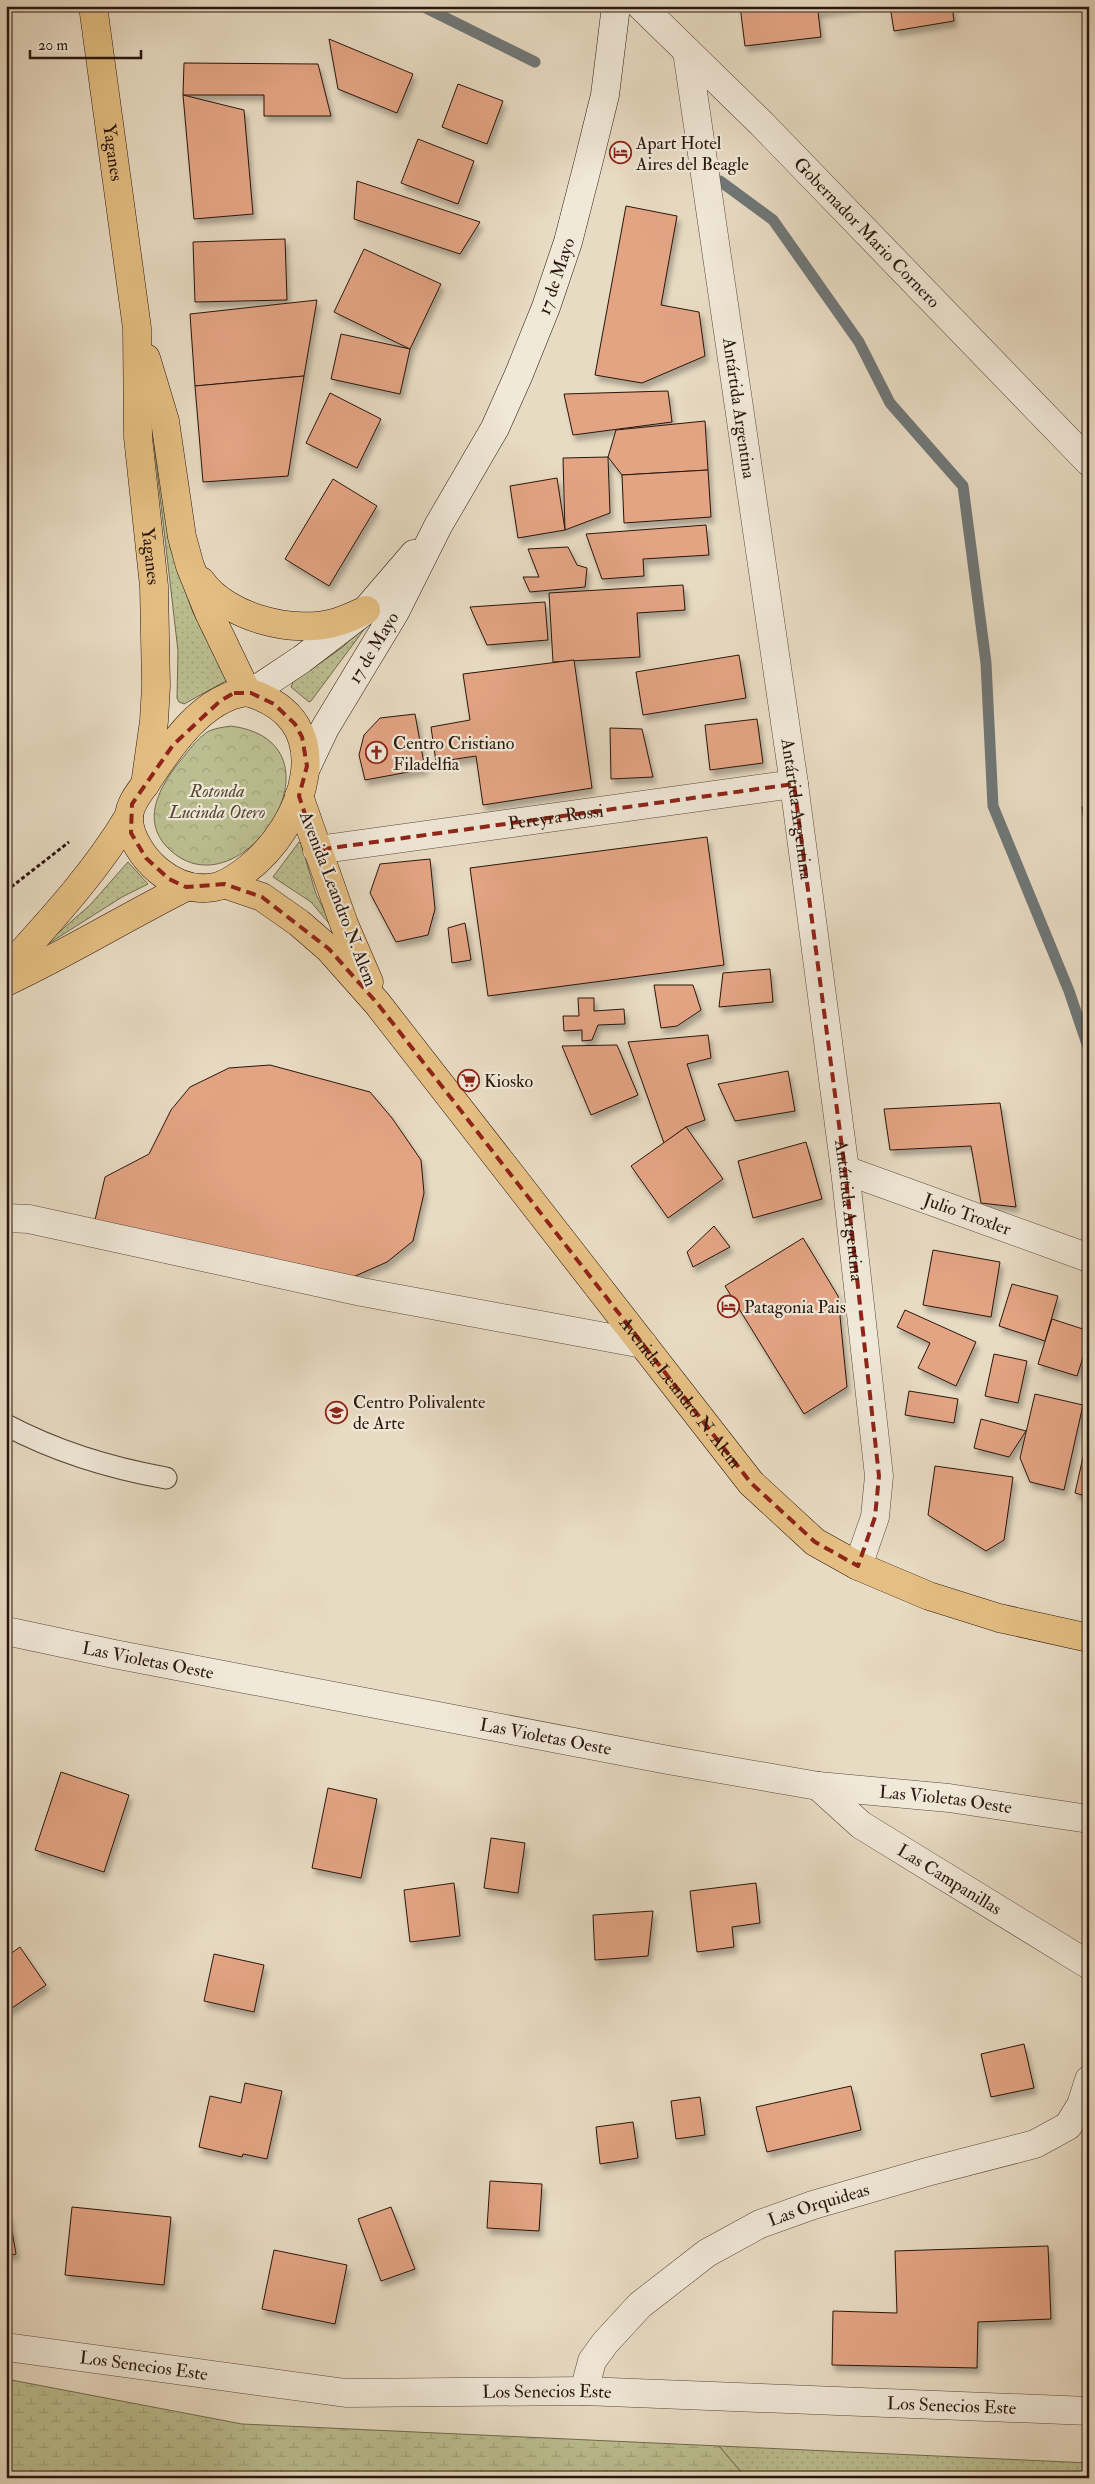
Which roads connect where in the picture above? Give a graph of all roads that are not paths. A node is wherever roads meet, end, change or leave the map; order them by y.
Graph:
1 (93, 6) edge
2 (616, 6) edge
3 (641, 6) edge
4 (687, 51) junction
5 (136, 328) junction
6 (1089, 462) edge
7 (438, 526) junction
8 (190, 566) junction
9 (366, 610) junction
10 (249, 693) junction
11 (307, 766) junction
12 (794, 784) junction
13 (144, 785) junction
14 (299, 796) junction
15 (129, 816) junction
16 (317, 850) junction
17 (224, 884) junction
18 (186, 886) junction
19 (6, 970) edge
20 (6, 982) edge
21 (377, 1003) junction
22 (845, 1170) junction
23 (6, 1218) edge
24 (1089, 1258) edge
25 (643, 1344) junction
26 (6, 1424) edge
27 (166, 1478) dead end
28 (858, 1566) junction
29 (6, 1631) edge
30 (1089, 1638) edge
31 (818, 1786) junction
32 (1089, 1819) edge
33 (1089, 1965) edge
34 (1089, 2080) edge
35 (6, 2346) edge
36 (584, 2390) junction
37 (1089, 2411) edge

1 - 5 main road, Yaganes
2 - 7 street, 17 de Mayo
3 - 4 street, Gobernador Mario Cornero
4 - 6 street, Gobernador Mario Cornero
4 - 12 street, Antártida Argentina
5 - 8 main road, Yaganes
5 - 13 main road, Yaganes
7 - 9 street, 17 de Mayo
7 - 11 street, 17 de Mayo
8 - 9 main road
8 - 10 main road, Yaganes
9 - 10 street, 17 de Mayo
10 - 11 main road
10 - 13 main road
11 - 14 main road
12 - 16 street, Pereyra Rossi
12 - 22 street, Antártida Argentina
13 - 15 main road
14 - 16 main road, Avenida Leandro N. Alem
14 - 17 main road
15 - 18 main road
15 - 19 main road
16 - 21 main road, Avenida Leandro N. Alem
17 - 18 main road
17 - 21 main road, Avenida Leandro N. Alem
18 - 20 main road
21 - 25 main road, Avenida Leandro N. Alem
22 - 24 street, Julio Troxler
22 - 28 street, Antártida Argentina
23 - 25 street
25 - 28 main road, Avenida Leandro N. Alem
26 - 27 lane
28 - 30 main road, Avenida Leandro N. Alem
29 - 31 street, Las Violetas Oeste
31 - 32 street, Las Violetas Oeste
31 - 33 street, Las Campanillas
34 - 36 street, Las Orquideas
35 - 36 street, Los Senecios Este
36 - 37 street, Los Senecios Este

